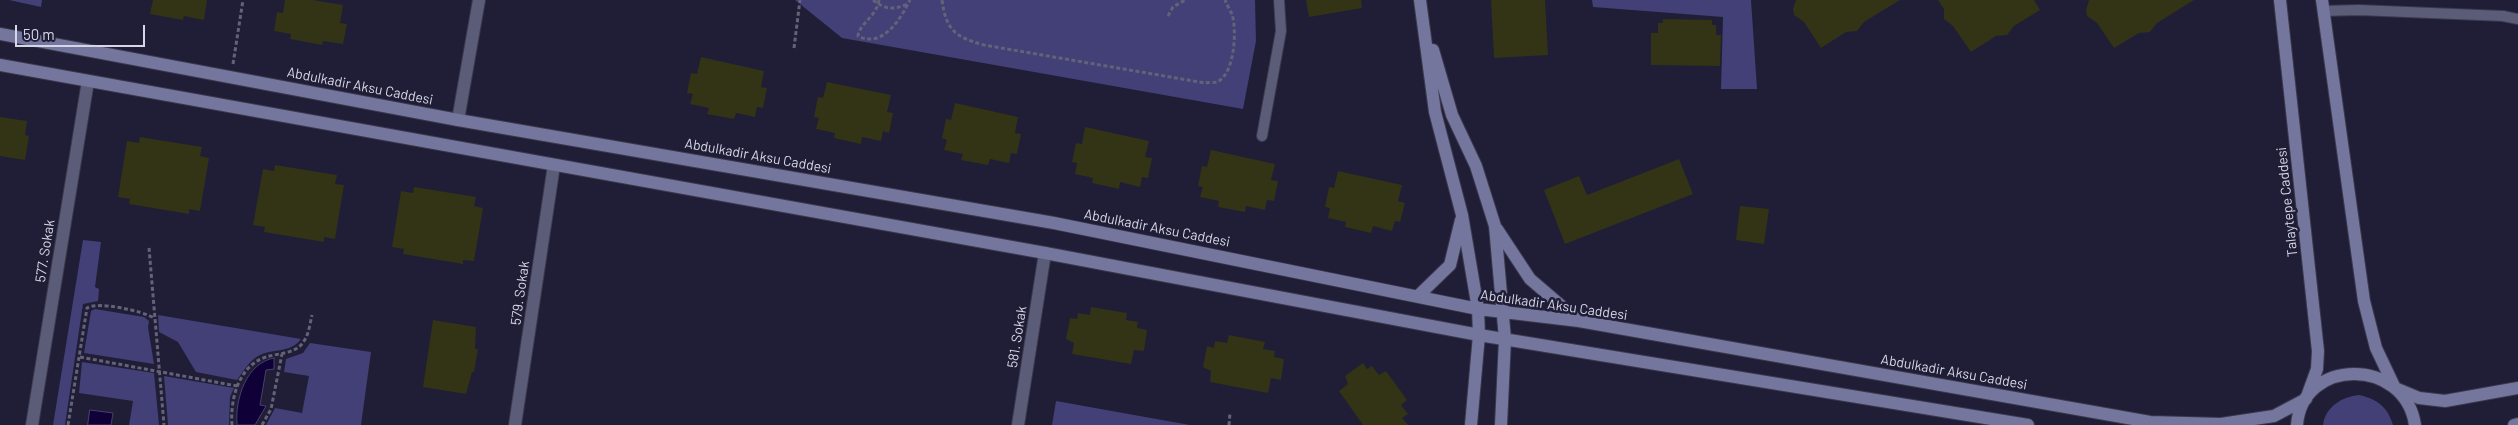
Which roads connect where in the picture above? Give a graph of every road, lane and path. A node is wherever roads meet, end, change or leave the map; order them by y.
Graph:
1 (243, 0) edge
2 (479, 0) edge
3 (800, 0) edge
4 (873, 0) edge
5 (942, 0) edge
6 (1185, 0) edge
7 (1225, 0) edge
8 (1279, 0) edge
9 (2280, 0) edge
10 (879, 2) edge
11 (909, 2) edge
12 (2323, 5) edge
13 (1421, 6) edge
14 (1168, 16) dead end
15 (2518, 19) edge
16 (0, 34) edge
17 (794, 48) dead end
18 (0, 65) edge
19 (232, 77) junction
20 (88, 81) junction
21 (458, 120) junction
22 (1262, 136) dead end
23 (554, 165) junction
24 (1462, 215) junction
25 (1495, 226) junction
26 (149, 248) dead end
27 (1045, 253) junction
28 (1418, 296) junction
29 (1478, 310) junction
30 (1503, 311) junction
31 (312, 315) dead end
32 (154, 318) junction
33 (1579, 321) junction
34 (1479, 334) junction
35 (1505, 339) junction
36 (282, 354) junction
37 (80, 357) junction
38 (159, 371) junction
39 (237, 386) junction
40 (2395, 388) junction
41 (2518, 388) edge
42 (2306, 399) junction
43 (1230, 413) dead end
44 (32, 425) edge
45 (68, 425) edge
46 (164, 425) edge
47 (232, 425) edge
48 (262, 425) edge
49 (516, 425) edge
50 (1018, 425) edge
51 (1229, 425) edge
52 (1471, 425) edge
53 (1501, 425) edge
54 (2028, 425) edge
55 (2297, 425) edge
56 (2414, 425) edge

1 - 19 path
2 - 21 street
3 - 17 path
4 - 10 path
5 - 7 path
6 - 14 path
8 - 22 lane
9 - 42 main road, Talaytepe Caddesi
10 - 11 path
10 - 11 path
12 - 15 lane
12 - 40 main road
13 - 24 main road
13 - 25 main road
16 - 19 main road, Abdulkadir Aksu Caddesi
18 - 20 main road
19 - 21 main road, Abdulkadir Aksu Caddesi
20 - 23 main road
20 - 44 street, 577. Sokak
21 - 28 main road, Abdulkadir Aksu Caddesi
23 - 27 main road
23 - 49 street, 579. Sokak
24 - 28 main road
24 - 29 main road
25 - 30 main road
25 - 33 main road
26 - 32 path
27 - 34 main road
27 - 50 street, 581. Sokak
28 - 29 main road, Abdulkadir Aksu Caddesi
29 - 30 main road, Abdulkadir Aksu Caddesi
29 - 34 main road
30 - 33 main road, Abdulkadir Aksu Caddesi
30 - 35 main road
31 - 36 path
32 - 37 path
32 - 38 path
33 - 42 main road, Abdulkadir Aksu Caddesi
34 - 35 main road
34 - 52 main road
35 - 53 main road
35 - 54 main road
36 - 39 path
36 - 48 path
37 - 38 path
37 - 45 path
38 - 39 path
38 - 46 path
39 - 47 path
40 - 41 main road
40 - 42 main road
40 - 56 main road
42 - 55 main road, Talaytepe Caddesi
43 - 51 path

